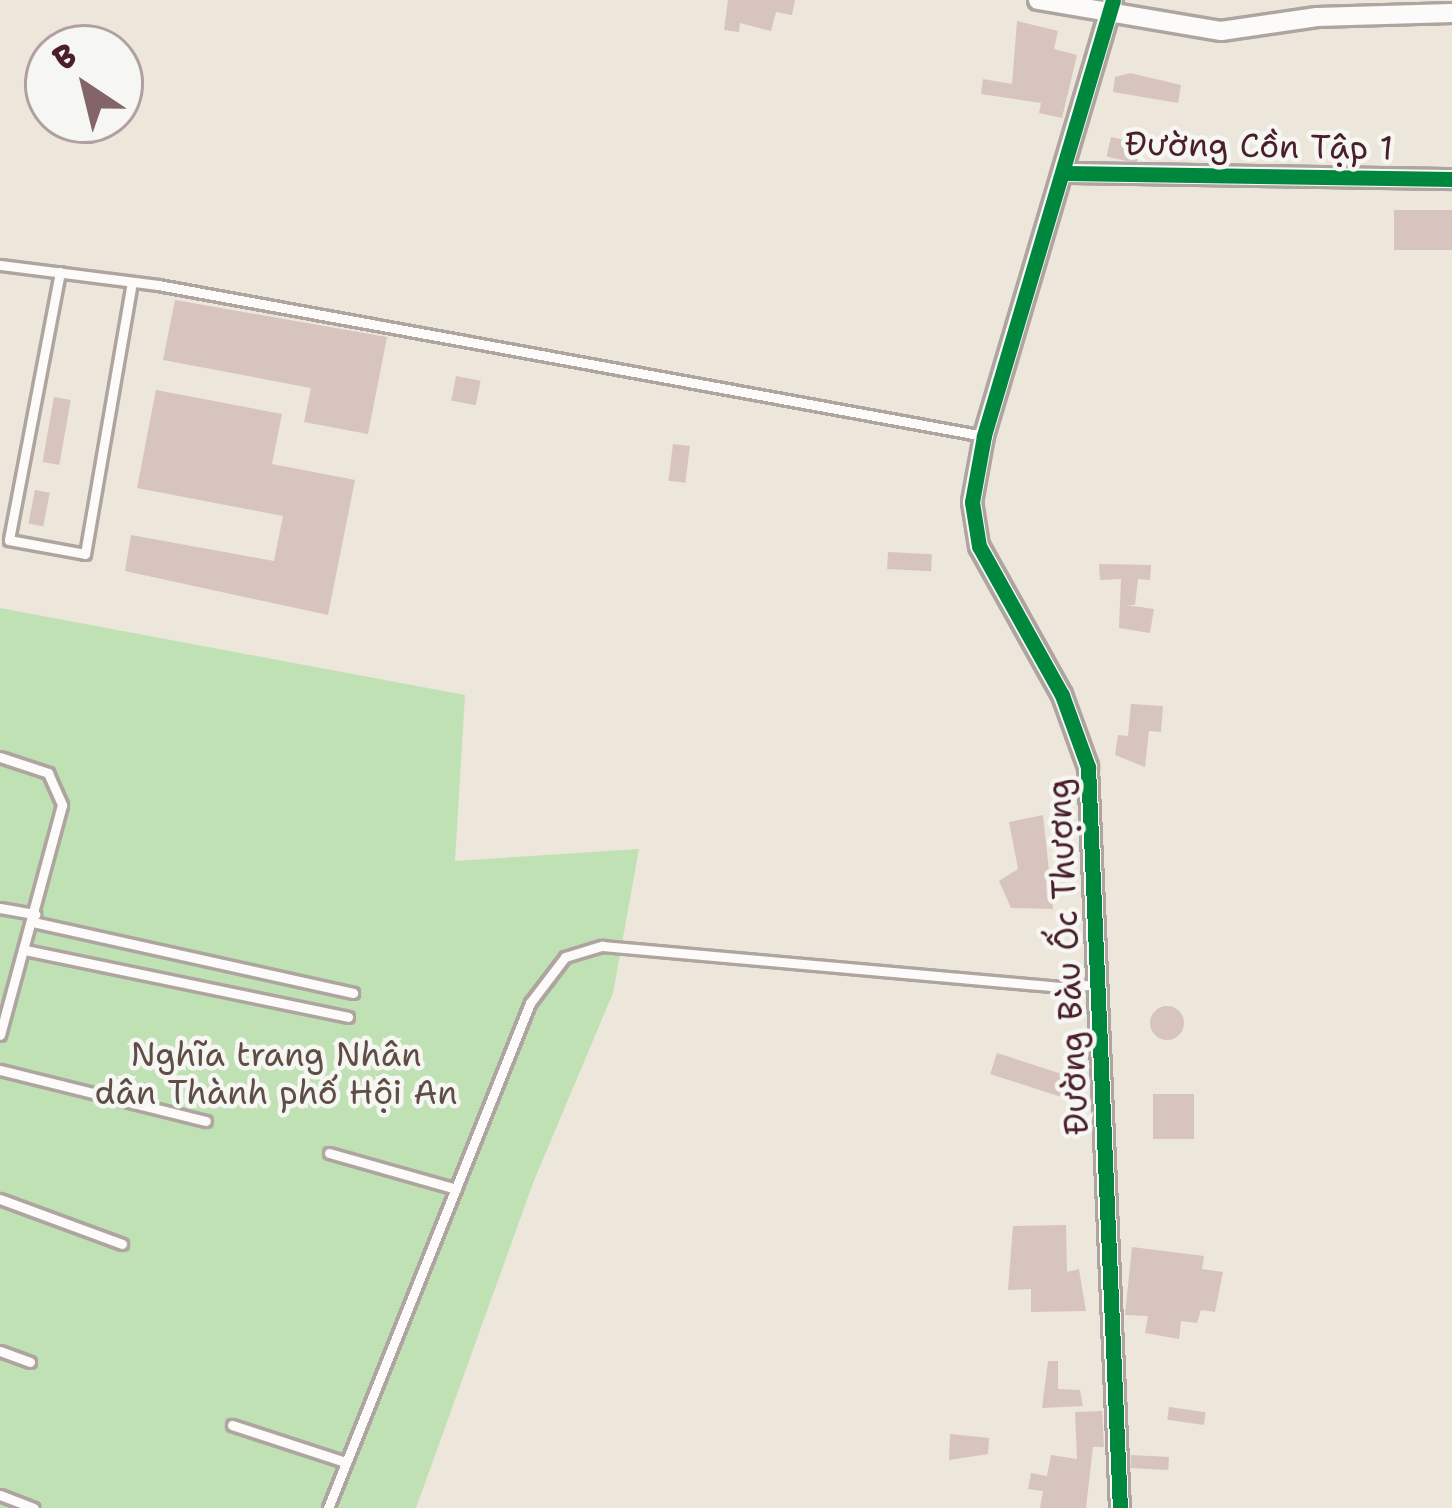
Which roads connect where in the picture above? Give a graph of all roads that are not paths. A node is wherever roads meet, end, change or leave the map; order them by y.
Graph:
1 (1039, 0) edge
2 (1111, 9) edge
3 (1449, 9) edge
4 (1065, 173) junction
5 (1452, 179) edge
6 (0, 265) edge
7 (60, 272) junction
8 (131, 283) junction
9 (984, 436) junction
10 (0, 757) edge
11 (0, 908) edge
12 (34, 918) junction
13 (25, 950) junction
14 (1101, 983) junction
15 (352, 993) dead end
16 (348, 1017) dead end
17 (0, 1035) edge
18 (0, 1070) edge
19 (206, 1121) dead end
20 (328, 1153) dead end
21 (456, 1189) junction
22 (0, 1199) edge
23 (122, 1244) dead end
24 (0, 1351) edge
25 (30, 1362) dead end
26 (232, 1425) dead end
27 (344, 1462) junction
28 (0, 1496) edge
29 (34, 1508) edge
30 (328, 1508) edge
31 (1120, 1508) edge

1 - 2 street
2 - 3 street
2 - 4 street, Đường Bàu Ốc Thượng
4 - 5 street, Đường Cồn Tập 1
4 - 9 street, Đường Bàu Ốc Thượng
6 - 7 lane
7 - 8 lane
7 - 8 lane
8 - 9 lane
9 - 14 street, Đường Bàu Ốc Thượng
10 - 12 lane
11 - 12 lane
12 - 13 lane
12 - 15 lane
13 - 16 lane
13 - 17 lane
14 - 21 lane
14 - 31 street, Đường Bàu Ốc Thượng
18 - 19 lane
20 - 21 lane
21 - 27 lane
22 - 23 lane
24 - 25 lane
26 - 27 lane
27 - 30 lane
28 - 29 lane

